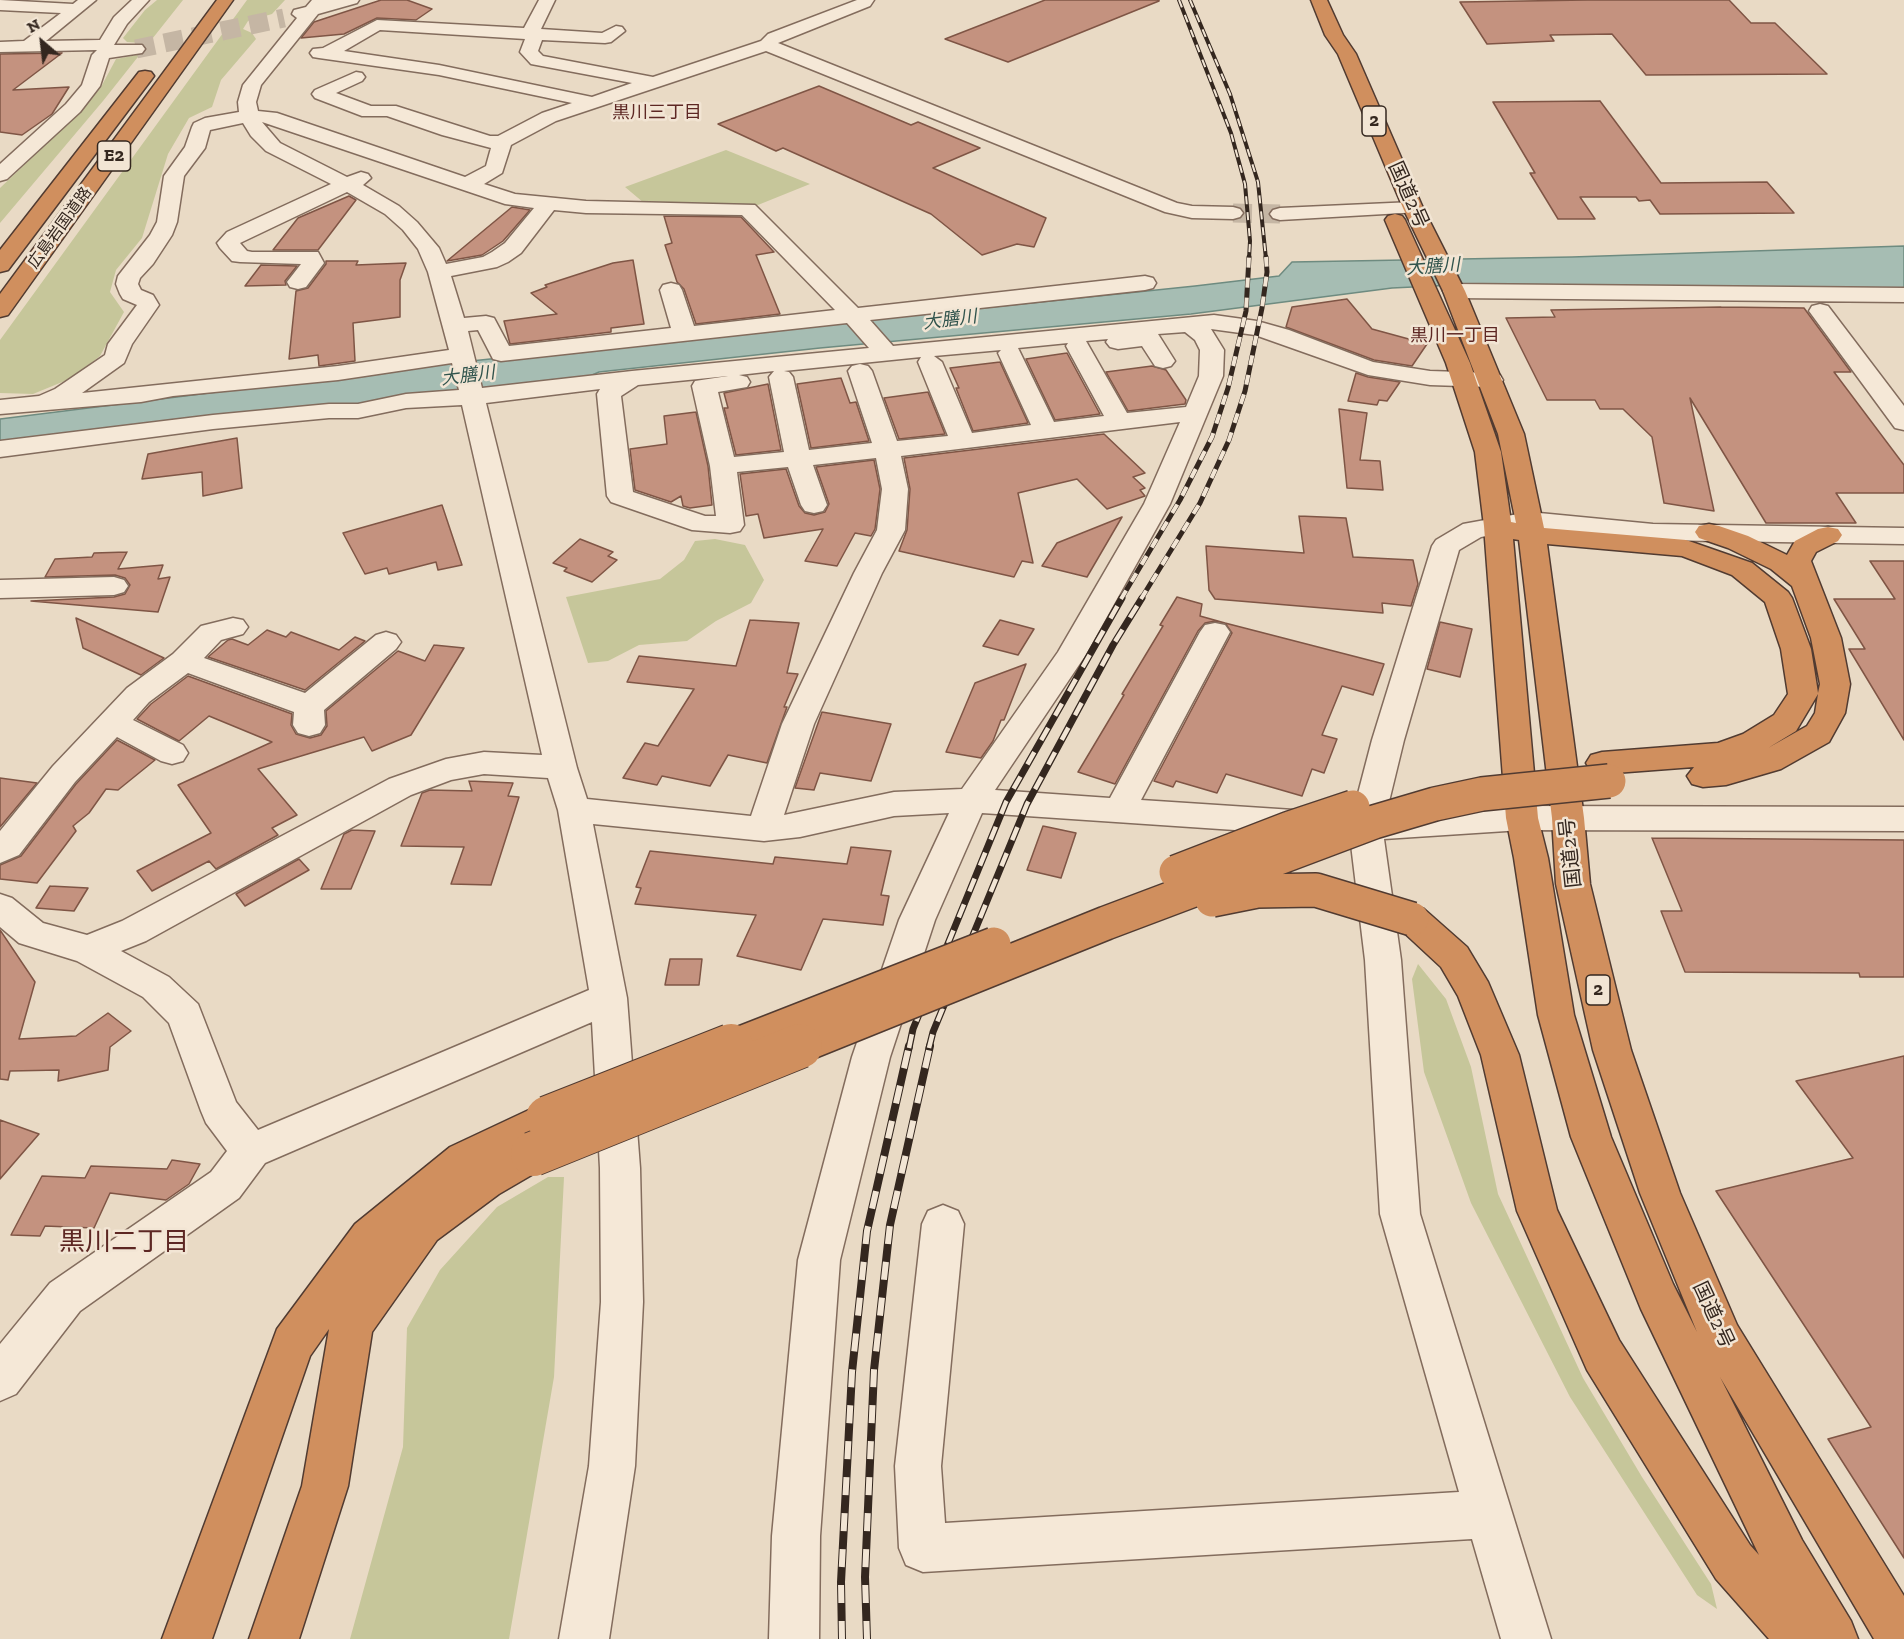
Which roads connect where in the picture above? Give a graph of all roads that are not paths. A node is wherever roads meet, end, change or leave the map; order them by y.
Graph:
1 (141, 0) edge
2 (203, 0) edge
3 (225, 0) edge
4 (351, 0) edge
5 (547, 0) edge
6 (866, 0) edge
7 (1319, 0) edge
8 (82, 4) edge
9 (0, 5) edge
10 (316, 6) edge
11 (436, 10) dead end
12 (284, 18) tunnel mouth
13 (424, 26) junction
14 (182, 27) dead end
15 (616, 31) dead end
16 (535, 34) junction
17 (1334, 35) junction
18 (767, 45) junction
19 (0, 47) edge
20 (28, 47) junction
21 (107, 48) junction
22 (136, 49) tunnel mouth
23 (305, 52) dead end
24 (328, 53) junction
25 (154, 64) tunnel mouth
26 (356, 77) dead end
27 (651, 82) junction
28 (1344, 92) dead end
29 (591, 102) junction
30 (249, 116) junction
31 (502, 142) junction
32 (398, 161) junction
33 (0, 175) edge
34 (468, 184) junction
35 (347, 185) junction
36 (1381, 188) dead end
37 (548, 204) junction
38 (1390, 208) junction
39 (1413, 208) junction
40 (1233, 213) tunnel mouth
41 (1280, 214) tunnel mouth
42 (0, 265) edge
43 (439, 272) junction
44 (298, 282) dead end
45 (1145, 283) dead end
46 (1443, 289) junction
47 (671, 290) dead end
48 (1904, 295) edge
49 (0, 310) edge
50 (1820, 311) dead end
51 (855, 317) junction
52 (1188, 323) junction
53 (455, 325) junction
54 (685, 335) junction
55 (1078, 346) junction
56 (883, 351) junction
57 (1010, 353) junction
58 (462, 357) junction
59 (1163, 361) dead end
60 (930, 362) junction
61 (797, 371) junction
62 (860, 371) junction
63 (632, 378) junction
64 (1477, 380) junction
65 (472, 395) junction
66 (44, 403) junction
67 (0, 407) edge
68 (1196, 413) junction
69 (1119, 421) junction
70 (1904, 423) edge
71 (1046, 431) junction
72 (963, 442) junction
73 (0, 449) edge
74 (887, 450) junction
75 (798, 457) junction
76 (723, 466) junction
77 (814, 505) dead end
78 (1520, 527) junction
79 (1709, 532) junction
80 (1828, 535) junction
81 (1904, 536) edge
82 (1804, 580) junction
83 (114, 586) dead end
84 (0, 589) edge
85 (233, 627) dead end
86 (1215, 632) dead end
87 (386, 642) dead end
88 (184, 661) junction
89 (111, 725) junction
90 (172, 753) dead end
91 (561, 768) junction
92 (1606, 772) junction
93 (971, 800) junction
94 (1120, 809) junction
95 (574, 810) junction
96 (1522, 818) junction
97 (1568, 818) junction
98 (1904, 819) edge
99 (1366, 828) junction
100 (764, 829) junction
101 (0, 850) edge
102 (0, 907) edge
103 (1106, 923) junction
104 (88, 950) junction
105 (609, 999) junction
106 (541, 1136) junction
107 (251, 1151) junction
108 (943, 1224) dead end
109 (0, 1380) edge
110 (1489, 1514) junction
111 (187, 1639) edge
112 (274, 1639) edge
113 (584, 1639) edge
114 (794, 1639) edge
115 (1526, 1639) edge
116 (1802, 1639) edge
117 (1833, 1639) edge
118 (1902, 1639) edge

1 - 21 street
2 - 14 highway
3 - 49 highway, 広島岩国道路 / E2
4 - 10 street
5 - 16 street
6 - 18 street
7 - 17 highway, 国道2号 / 2
8 - 9 street
8 - 20 street
10 - 12 street
10 - 30 street
11 - 13 street
13 - 16 street
13 - 24 street
15 - 16 street
16 - 27 street
17 - 28 highway, 国道2号 / 2
17 - 39 highway, 国道2号 / 2
18 - 27 street
18 - 40 street
19 - 20 street
20 - 21 street
21 - 22 street
21 - 33 street
23 - 24 street
24 - 29 street
25 - 42 highway, 広島岩国道路 / E2
26 - 31 street
27 - 29 street
29 - 31 street
30 - 32 street
30 - 35 street
30 - 66 street
31 - 34 street
32 - 34 street
32 - 35 street
34 - 37 street
35 - 43 street
35 - 44 street
36 - 38 highway, 国道2号 / 2
37 - 43 street
37 - 51 street
38 - 39 street
38 - 41 street
38 - 46 highway, 国道2号 / 2
39 - 46 highway, 国道2号 / 2
43 - 53 street
45 - 51 street
46 - 48 street
46 - 64 highway, 国道2号 / 2
47 - 54 street
50 - 70 street
51 - 54 street
51 - 56 street
52 - 56 street
52 - 64 street
52 - 68 street
53 - 54 street
53 - 58 street
55 - 57 street
55 - 59 street
55 - 69 street
56 - 61 street
57 - 60 street
57 - 71 street
58 - 65 street
58 - 66 street
60 - 62 street
60 - 72 street
61 - 62 street
61 - 63 street
61 - 75 street
61 - 76 street
62 - 74 street
63 - 65 street
63 - 76 street
64 - 78 highway, 国道2号 / 2
65 - 73 street
65 - 91 street
66 - 67 street
68 - 69 street
68 - 93 street
69 - 71 street
71 - 72 street
72 - 74 street
74 - 75 street
74 - 100 street
75 - 76 street
75 - 77 street
78 - 79 street
78 - 92 highway
78 - 96 highway, 国道2号 / 2
78 - 97 highway, 国道2号 / 2
78 - 99 street
79 - 80 street
79 - 82 highway
80 - 81 street
80 - 82 highway
82 - 92 highway
83 - 84 street
85 - 88 street
86 - 94 street
87 - 88 street
88 - 89 street
89 - 90 street
89 - 101 street
91 - 95 street
91 - 104 street
92 - 103 highway, bridge
92 - 106 highway, bridge
93 - 94 street
93 - 100 street
93 - 114 street
94 - 99 street
95 - 100 street
95 - 105 street
96 - 97 street
96 - 99 street
96 - 117 highway, 国道2号 / 2
97 - 98 street
97 - 118 highway, 国道2号 / 2
99 - 110 street
102 - 104 street
103 - 106 highway, bridge
103 - 116 highway, bridge
104 - 107 street
105 - 107 street
105 - 113 street
106 - 111 highway
106 - 112 highway
107 - 109 street
108 - 110 street
110 - 115 street

